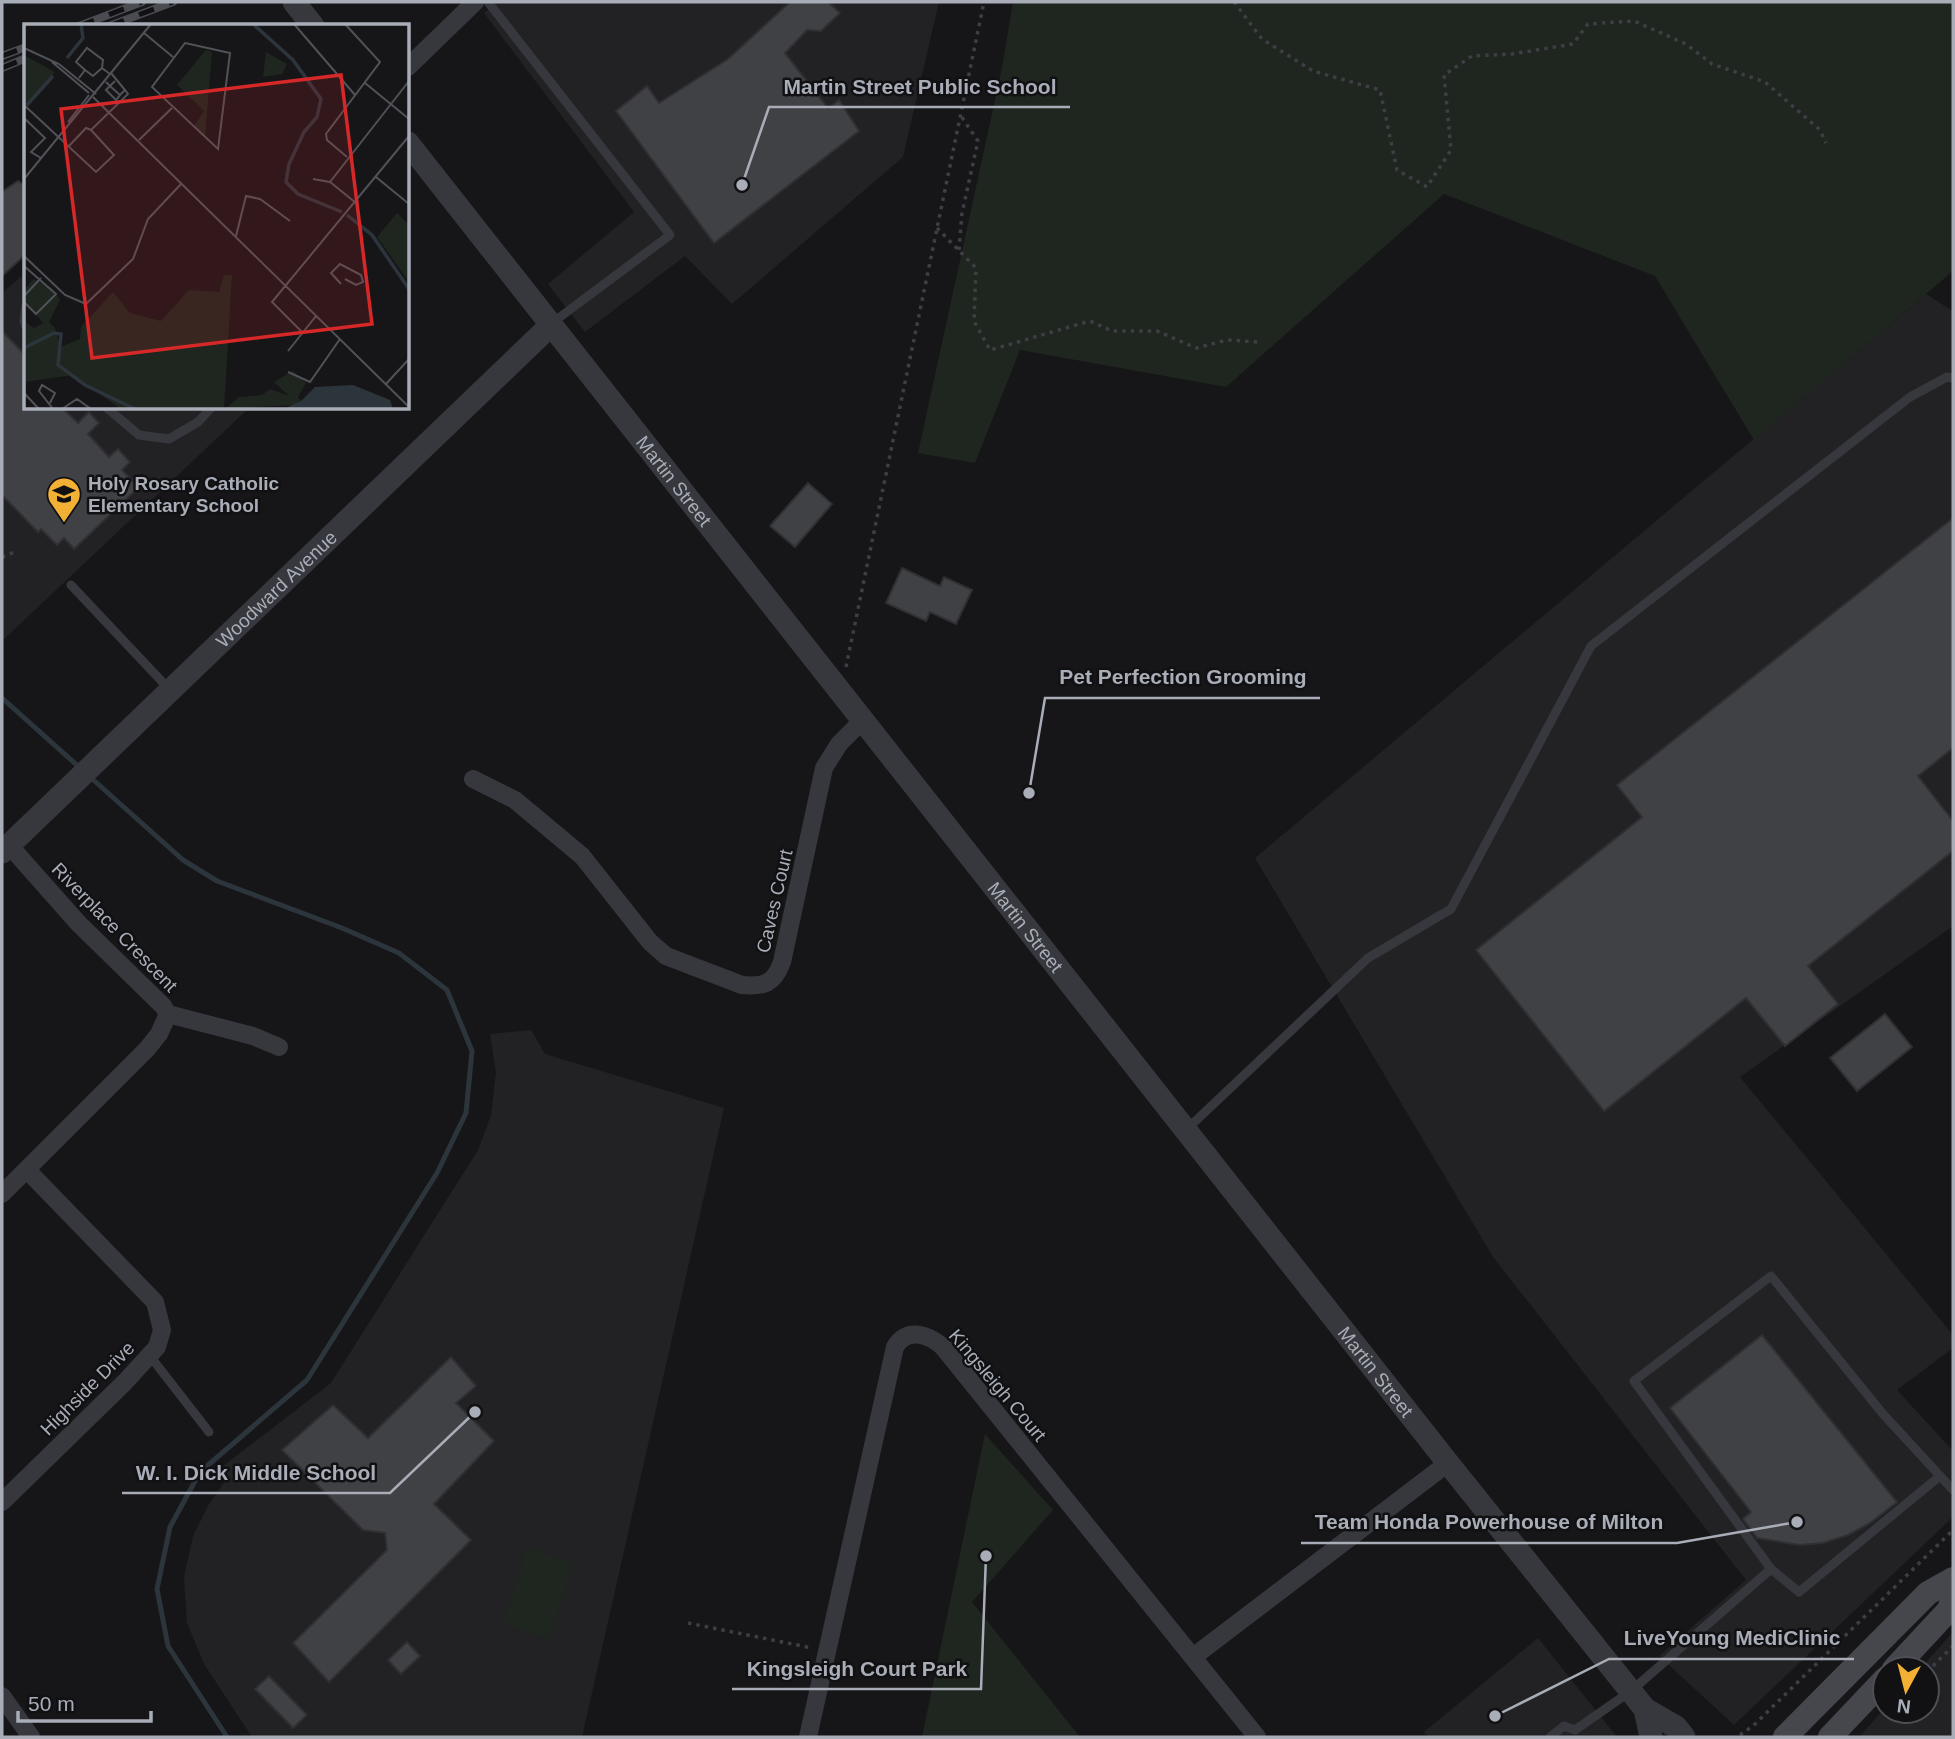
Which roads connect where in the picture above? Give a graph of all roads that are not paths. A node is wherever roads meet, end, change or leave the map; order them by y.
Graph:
1 (294, 2) edge
2 (475, 2) edge
3 (488, 2) edge
4 (311, 24) edge
5 (410, 65) edge
6 (410, 146) edge
7 (551, 325) junction
8 (1953, 378) edge
9 (109, 410) edge
10 (209, 410) edge
11 (71, 585) dead end
12 (169, 689) junction
13 (863, 720) junction
14 (474, 779) dead end
15 (5, 848) edge
16 (168, 1014) junction
17 (279, 1047) dead end
18 (1186, 1129) junction
19 (27, 1170) junction
20 (2, 1194) edge
21 (150, 1356) junction
22 (209, 1432) dead end
23 (1448, 1463) junction
24 (1940, 1476) junction
25 (1953, 1490) edge
26 (2, 1502) edge
27 (1771, 1569) junction
28 (1953, 1579) edge
29 (1953, 1600) edge
30 (1907, 1655) edge
31 (1193, 1657) junction
32 (1631, 1691) junction
33 (1871, 1694) edge
34 (2, 1696) edge
35 (1645, 1709) junction
36 (1576, 1734) edge
37 (31, 1737) edge
38 (808, 1737) edge
39 (1257, 1737) edge
40 (1549, 1737) edge
41 (1651, 1737) edge
42 (1684, 1737) edge
43 (1785, 1737) edge
44 (1830, 1737) edge

1 - 4 street
2 - 5 street
3 - 7 lane
6 - 7 street, Martin Street
7 - 12 street, Woodward Avenue
7 - 13 street, Martin Street
8 - 18 lane
9 - 10 lane
11 - 12 lane
12 - 15 street, Woodward Avenue
13 - 14 street, Caves Court
13 - 18 street, Martin Street
15 - 16 street, Riverplace Crescent
16 - 17 street, Riverplace Crescent
16 - 19 street
18 - 23 street, Martin Street
19 - 20 street
19 - 21 street, Highside Drive
21 - 22 lane
21 - 26 street, Highside Drive
23 - 31 street
23 - 32 street, Martin Street
24 - 25 lane
24 - 27 lane
24 - 27 lane
27 - 32 lane
28 - 43 main road
29 - 30 main road
31 - 38 street, Kingsleigh Court
31 - 39 street, Kingsleigh Court
32 - 35 street, Martin Street
32 - 36 lane
33 - 44 main road
34 - 37 street
35 - 41 street, Martin Street
35 - 42 street, Martin Street
36 - 40 lane

